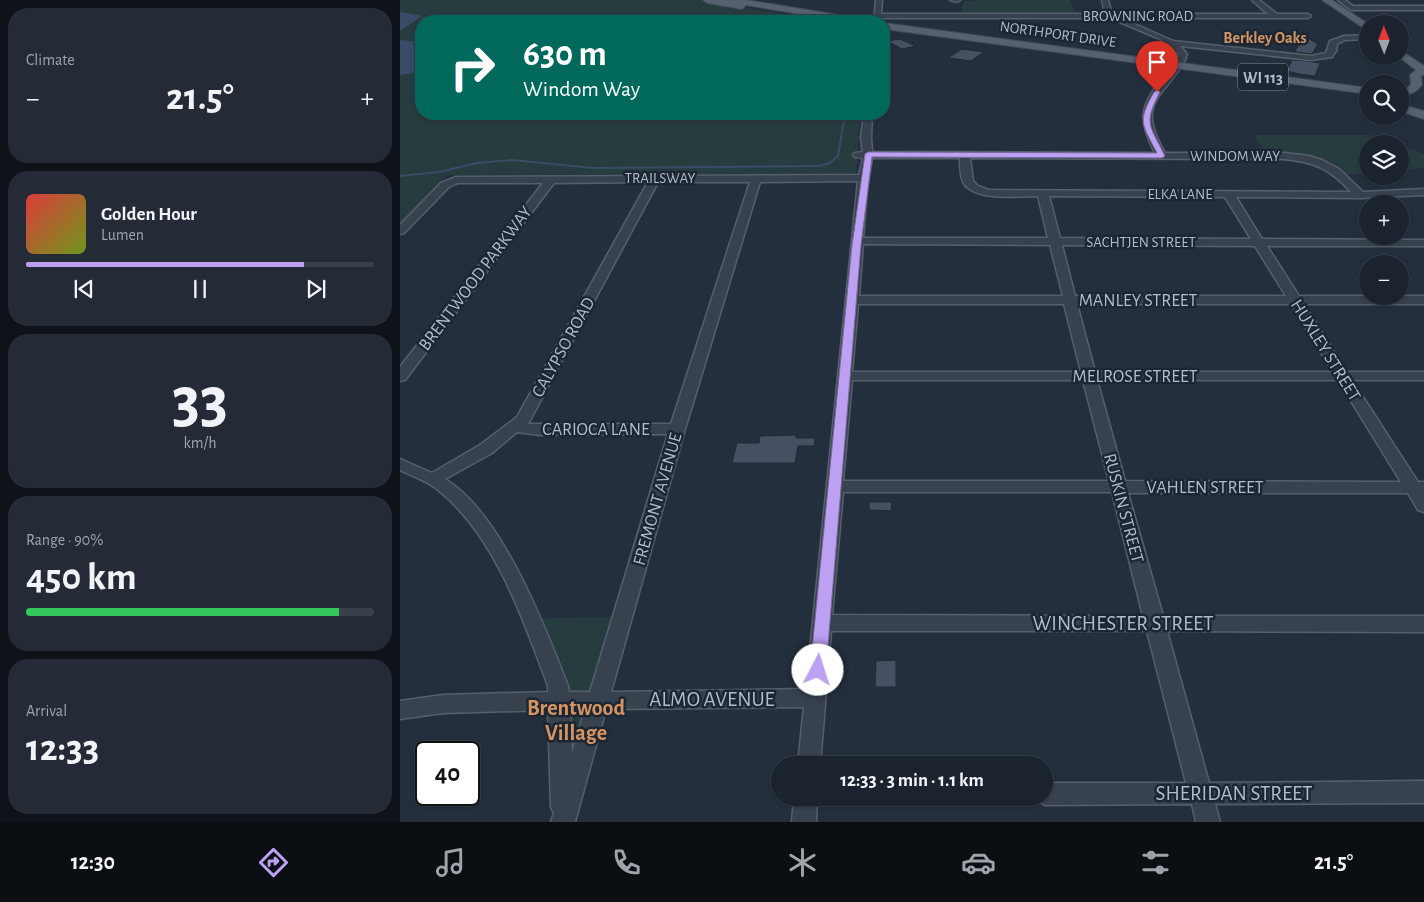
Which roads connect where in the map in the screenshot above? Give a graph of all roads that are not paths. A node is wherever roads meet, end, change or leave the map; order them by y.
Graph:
1 (707, 0) edge
2 (730, 0) edge
3 (879, 0) edge
4 (953, 0) edge
5 (957, 0) edge
6 (1105, 0) edge
7 (1255, 0) edge
8 (1326, 0) edge
9 (1340, 0) edge
10 (1424, 8) edge
11 (796, 15) edge
12 (820, 15) edge
13 (878, 15) edge
14 (1109, 16) junction
15 (1276, 16) junction
16 (1308, 16) dead end
17 (890, 18) edge
18 (1359, 22) edge
19 (890, 28) edge
20 (890, 28) edge
21 (1359, 39) edge
22 (1172, 43) junction
23 (1035, 46) junction
24 (1012, 47) junction
25 (1409, 56) edge
26 (1409, 58) edge
27 (1176, 67) junction
28 (1423, 68) edge
29 (1407, 75) edge
30 (1316, 87) junction
31 (1359, 90) edge
32 (1409, 90) edge
33 (1359, 91) edge
34 (1359, 97) edge
35 (1409, 97) edge
36 (1415, 99) dead end
37 (1409, 110) edge
38 (1424, 115) edge
39 (868, 120) edge
40 (866, 138) junction
41 (868, 154) junction
42 (858, 155) junction
43 (965, 155) junction
44 (1162, 156) junction
45 (551, 178) junction
46 (655, 178) junction
47 (756, 178) junction
48 (861, 181) junction
49 (1424, 192) edge
50 (1043, 194) junction
51 (1229, 195) junction
52 (1359, 195) edge
53 (1360, 195) joint
54 (400, 231) edge
55 (857, 241) junction
56 (1054, 242) junction
57 (1258, 242) junction
58 (1424, 243) edge
59 (852, 300) junction
60 (1069, 300) junction
61 (1294, 300) junction
62 (1424, 300) edge
63 (845, 376) junction
64 (1089, 376) junction
65 (1343, 376) junction
66 (1424, 376) edge
67 (400, 377) edge
68 (515, 427) junction
69 (677, 429) junction
70 (400, 464) edge
71 (433, 479) junction
72 (836, 486) junction
73 (1119, 487) junction
74 (1418, 488) edge
75 (1424, 506) edge
76 (822, 623) junction
77 (1155, 624) junction
78 (1424, 624) edge
79 (815, 698) junction
80 (559, 700) junction
81 (598, 700) junction
82 (400, 710) edge
83 (810, 756) edge
84 (1424, 792) edge
85 (1200, 793) junction
86 (1053, 794) edge
87 (805, 806) edge
88 (563, 821) edge
89 (804, 822) edge
90 (1208, 822) edge

1 - 11 main road
2 - 12 main road
3 - 13 street
4 - 5 street
6 - 14 street
7 - 15 street
8 - 18 main road
9 - 10 street
14 - 15 street, BROWNING ROAD
14 - 17 street, BROWNING ROAD
14 - 22 street
15 - 16 street, BROWNING ROAD
19 - 23 main road, NORTHPORT DRIVE / WI 113
20 - 24 main road, NORTHPORT DRIVE / WI 113
21 - 22 street
22 - 27 street
23 - 24 main road
23 - 27 main road, NORTHPORT DRIVE / WI 113
24 - 27 main road, NORTHPORT DRIVE / WI 113
25 - 28 main road
26 - 28 main road
27 - 30 main road, NORTHPORT DRIVE / WI 113
27 - 31 main road, NORTHPORT DRIVE / WI 113
27 - 44 street
28 - 29 main road
28 - 32 main road
30 - 33 main road
30 - 34 main road, WI 113
35 - 36 main road
37 - 38 main road
39 - 40 street
40 - 41 street
40 - 42 street
41 - 42 street, WINDOM WAY
41 - 43 street, WINDOM WAY
41 - 48 street
42 - 48 street
43 - 44 street, WINDOM WAY
43 - 50 street, ELKA LANE
44 - 53 street, WINDOM WAY
45 - 46 street, TRAILSWAY
45 - 54 street, TRAILSWAY
45 - 67 street, BRENTWOOD PARKWAY
46 - 47 street, TRAILSWAY
46 - 68 street, CALYPSO ROAD
47 - 48 street, TRAILSWAY
47 - 69 street, FREMONT AVENUE
48 - 55 street
49 - 53 street, ELKA LANE
50 - 51 street, ELKA LANE
50 - 56 street, RUSKIN STREET
51 - 52 street, ELKA LANE
51 - 57 street, HUXLEY STREET
55 - 56 street, SACHTJEN STREET
55 - 59 street
56 - 57 street, SACHTJEN STREET
56 - 60 street, RUSKIN STREET
57 - 58 street, SACHTJEN STREET
57 - 61 street, HUXLEY STREET
59 - 60 street, MANLEY STREET
59 - 63 street
60 - 61 street, MANLEY STREET
60 - 64 street, RUSKIN STREET
61 - 62 street, MANLEY STREET
61 - 65 street, HUXLEY STREET
63 - 64 street, MELROSE STREET
63 - 72 street
64 - 65 street, MELROSE STREET
64 - 73 street, RUSKIN STREET
65 - 66 street, MELROSE STREET
65 - 74 street, HUXLEY STREET
68 - 69 street, CARIOCA LANE
68 - 71 street, CALYPSO ROAD
69 - 81 street, FREMONT AVENUE
70 - 71 street
71 - 80 street
72 - 73 street, VAHLEN STREET
72 - 76 street
73 - 74 street, VAHLEN STREET
73 - 77 street, RUSKIN STREET
74 - 75 street, HUXLEY STREET
76 - 77 street, WINCHESTER STREET
76 - 79 street
77 - 78 street, WINCHESTER STREET
77 - 85 street, RUSKIN STREET
79 - 81 street, ALMO AVENUE
79 - 83 street
80 - 81 street, ALMO AVENUE
80 - 82 street, ALMO AVENUE
80 - 88 street
81 - 88 street, FREMONT AVENUE
84 - 85 street, SHERIDAN STREET
85 - 86 street, SHERIDAN STREET
85 - 90 street, RUSKIN STREET
87 - 89 street

